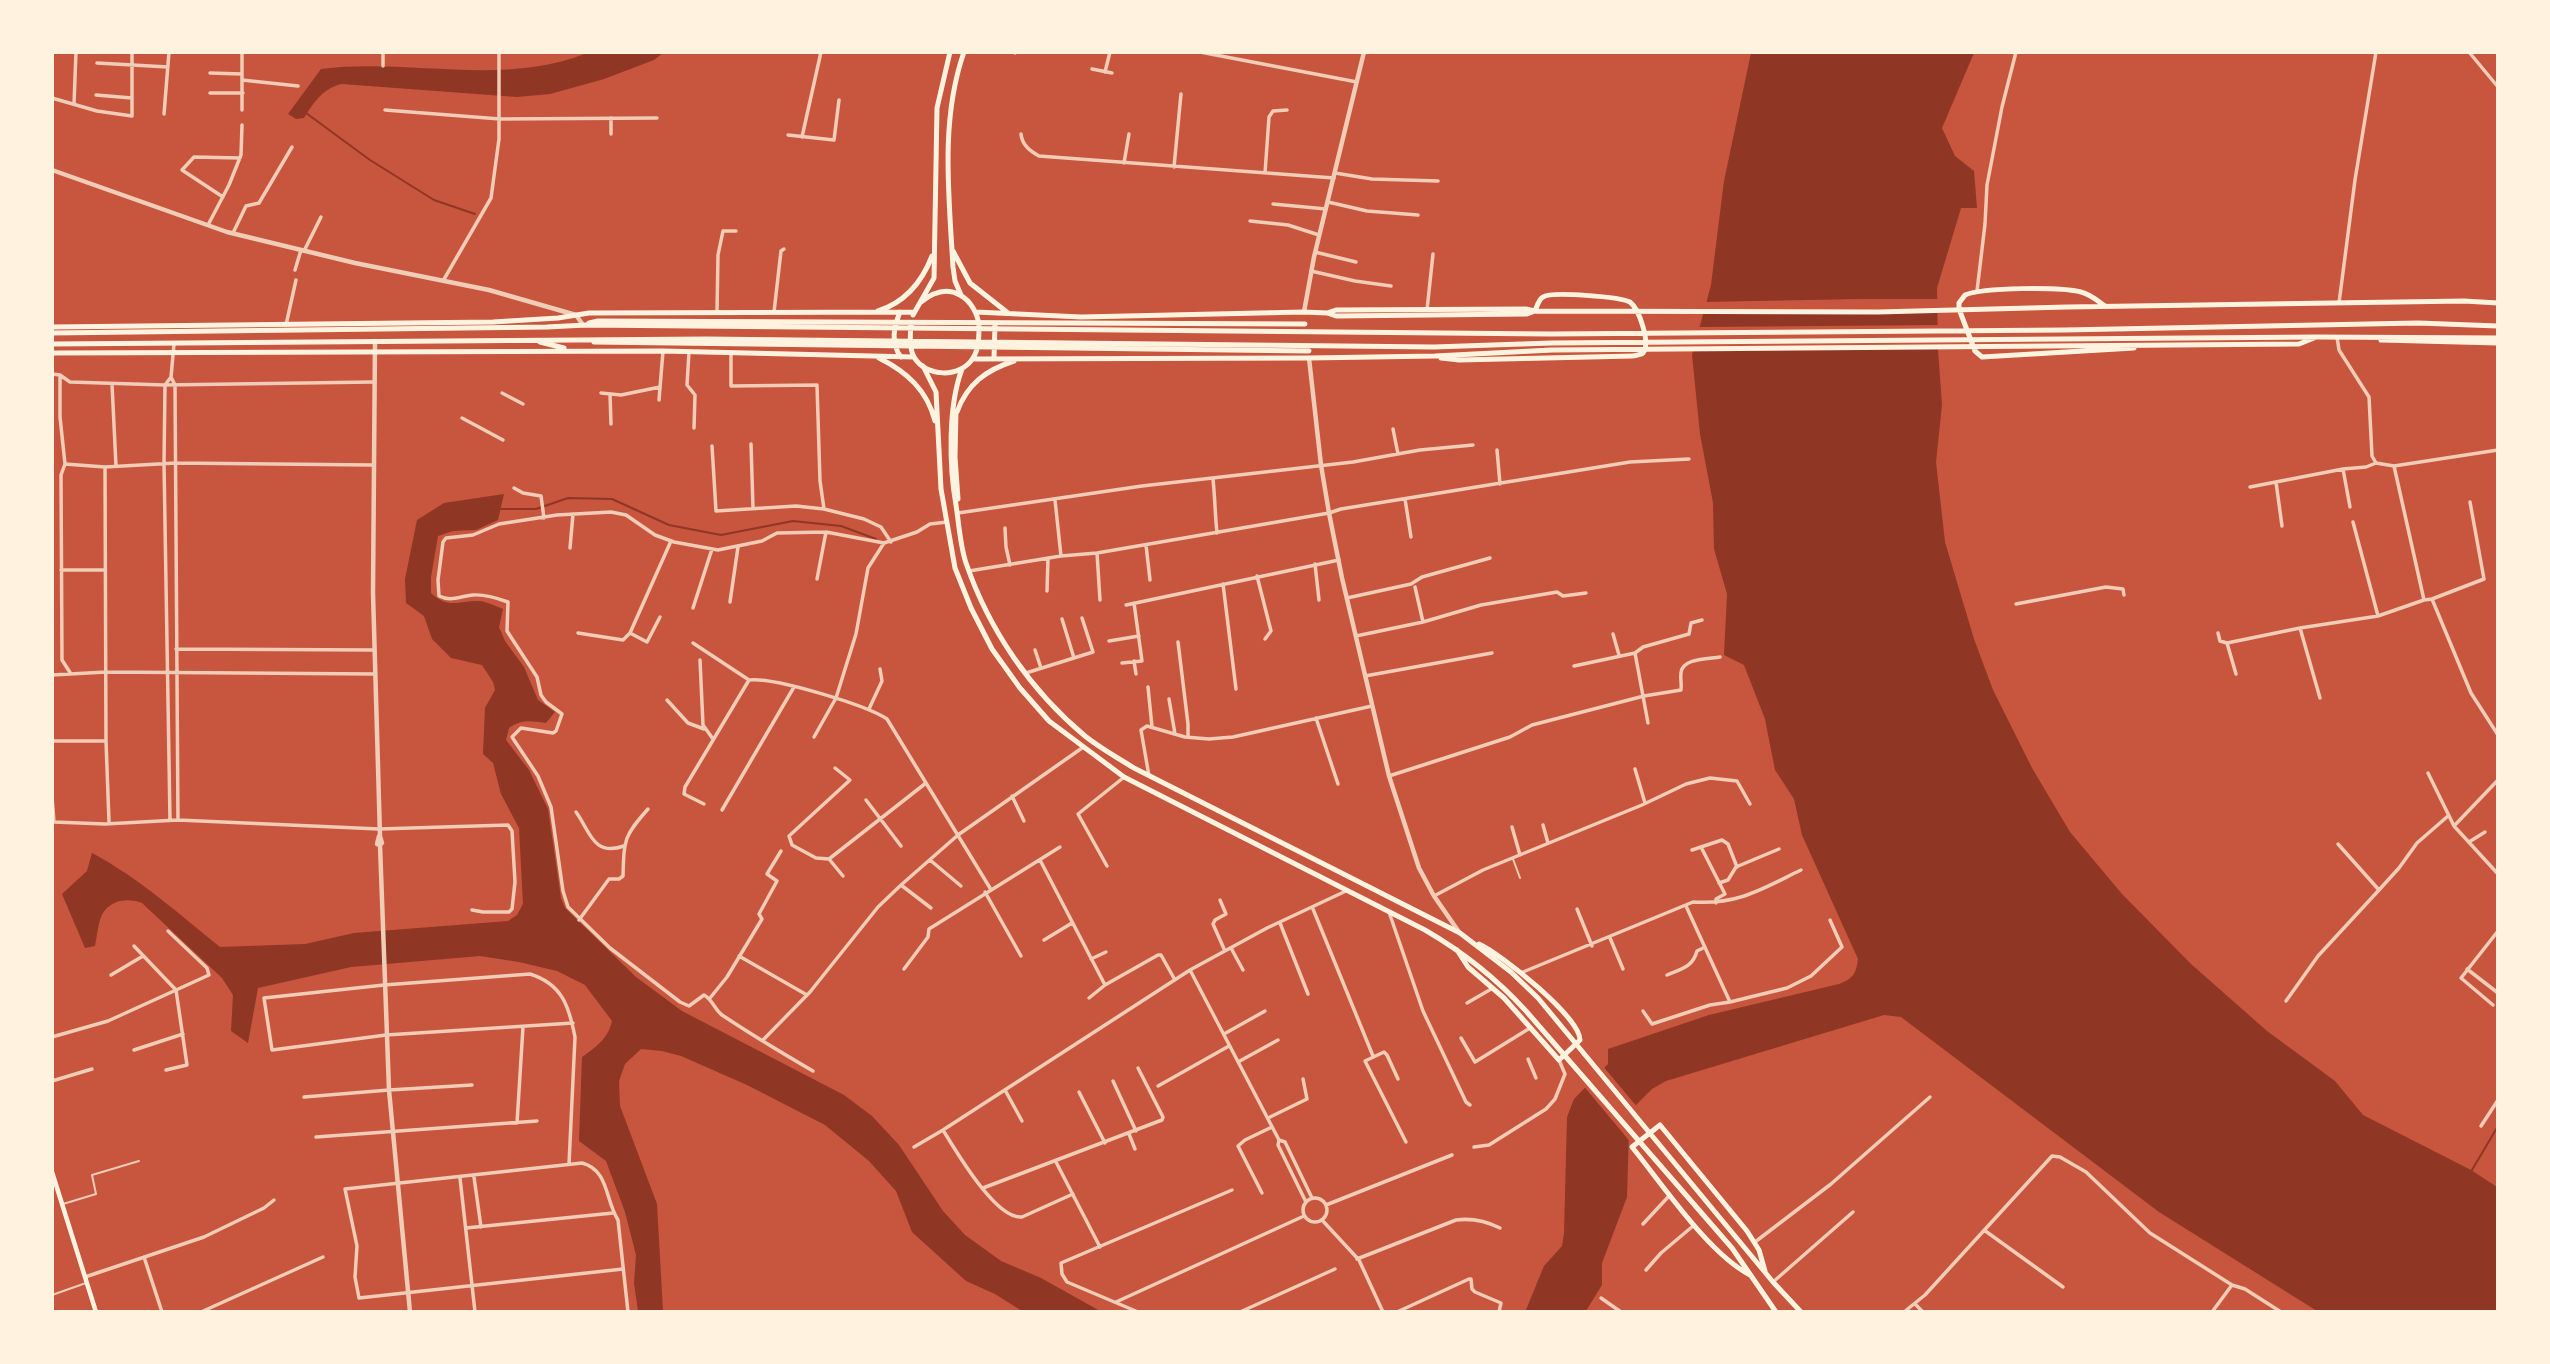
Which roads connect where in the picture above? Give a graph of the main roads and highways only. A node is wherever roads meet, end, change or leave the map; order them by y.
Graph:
1 (950, 52) edge
2 (964, 52) edge
3 (935, 249) junction
4 (952, 249) junction
5 (961, 295) junction
6 (920, 302) junction
7 (2497, 303) edge
8 (2105, 306) junction
9 (1535, 311) junction
10 (914, 312) junction
11 (1304, 312) junction
12 (873, 313) junction
13 (900, 313) junction
14 (976, 313) junction
15 (989, 313) junction
16 (1327, 313) junction
17 (1010, 315) junction
18 (558, 318) junction
19 (2497, 326) edge
20 (52, 327) edge
21 (286, 327) junction
22 (547, 327) junction
23 (1305, 328) junction
24 (52, 332) edge
25 (2317, 337) junction
26 (588, 339) junction
27 (533, 341) junction
28 (2497, 341) edge
29 (2066, 342) junction
30 (52, 344) edge
31 (2146, 345) junction
32 (1551, 346) junction
33 (1434, 347) junction
34 (574, 351) junction
35 (1309, 352) junction
36 (52, 354) edge
37 (1435, 356) junction
38 (877, 357) junction
39 (901, 357) junction
40 (914, 357) junction
41 (1413, 357) junction
42 (994, 358) junction
43 (1020, 358) junction
44 (973, 359) junction
45 (923, 366) junction
46 (962, 369) junction
47 (954, 412) junction
48 (938, 434) junction
49 (1470, 940) junction
50 (1457, 948) junction
51 (52, 1172) edge
52 (1765, 1272) junction
53 (1750, 1275) junction
54 (96, 1311) edge
55 (1776, 1311) edge
56 (1801, 1311) edge

1 - 3 highway
2 - 4 highway
3 - 6 highway
3 - 12 highway
4 - 5 highway
4 - 17 highway
5 - 6 highway
5 - 14 highway
6 - 10 highway
7 - 8 highway
8 - 9 highway
8 - 31 highway
9 - 16 highway
9 - 16 highway
9 - 37 highway
10 - 13 highway
10 - 40 highway
11 - 16 highway
11 - 17 highway
11 - 23 highway
12 - 13 highway
12 - 18 highway
13 - 39 highway
14 - 15 highway
14 - 44 highway
15 - 17 highway
15 - 42 highway
18 - 21 highway
18 - 22 highway
19 - 23 highway
20 - 21 highway
21 - 22 highway
21 - 24 highway
22 - 23 highway
25 - 28 highway
25 - 29 highway
25 - 31 highway
26 - 27 highway
26 - 34 highway
26 - 35 highway
27 - 30 highway
27 - 34 highway
29 - 31 highway
29 - 32 highway
32 - 33 highway
32 - 37 highway
33 - 35 highway
33 - 41 highway
34 - 36 highway
34 - 38 highway
35 - 41 highway
35 - 43 highway
37 - 41 highway
38 - 39 highway
38 - 48 highway
39 - 40 highway
40 - 45 highway
42 - 43 highway
42 - 44 highway
43 - 47 highway
44 - 46 highway
45 - 46 highway
45 - 48 highway
46 - 47 highway
47 - 49 highway
48 - 50 highway
49 - 50 highway
49 - 52 highway
50 - 53 highway
51 - 54 main road
52 - 53 highway
52 - 56 highway
53 - 55 highway

